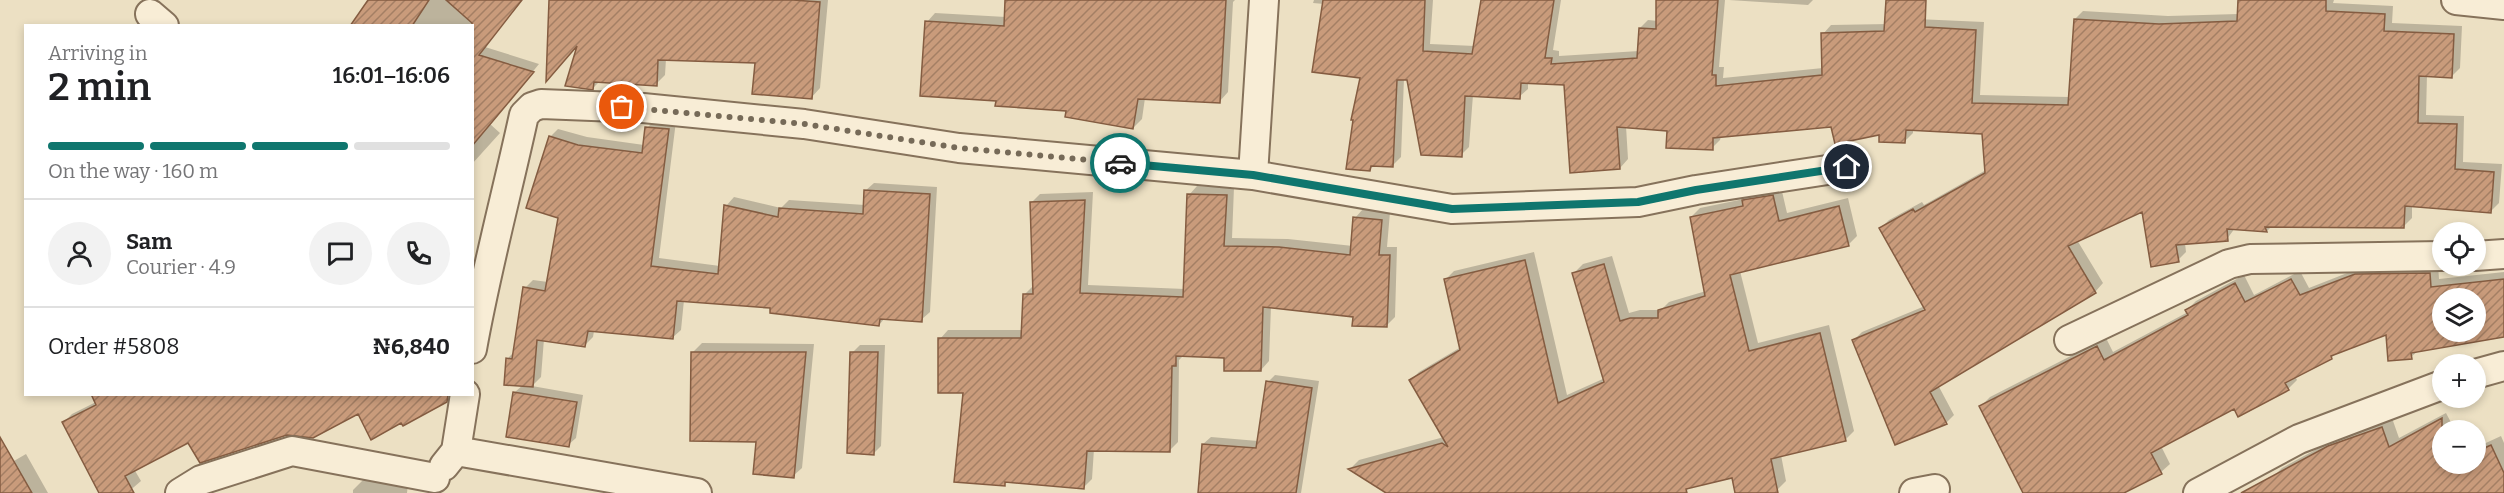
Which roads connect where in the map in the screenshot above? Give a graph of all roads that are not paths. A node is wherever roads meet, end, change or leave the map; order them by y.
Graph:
1 (1264, 0) edge
2 (2456, 0) edge
3 (2504, 5) edge
4 (1847, 167) dead end
5 (1253, 175) junction
6 (2504, 254) edge
7 (2486, 255) edge
8 (2432, 256) edge
9 (477, 286) edge
10 (474, 324) edge
11 (2069, 340) dead end
12 (2504, 366) edge
13 (2486, 371) edge
14 (2432, 389) edge
15 (465, 396) edge
16 (456, 451) junction
17 (433, 485) edge
18 (180, 493) edge
19 (697, 493) edge
20 (2198, 493) edge

1 - 5 street
2 - 3 street
4 - 5 street
5 - 9 street
6 - 7 street
8 - 11 street
9 - 10 street
12 - 13 street
14 - 20 street
15 - 16 street
16 - 17 street
16 - 19 street
17 - 18 street

